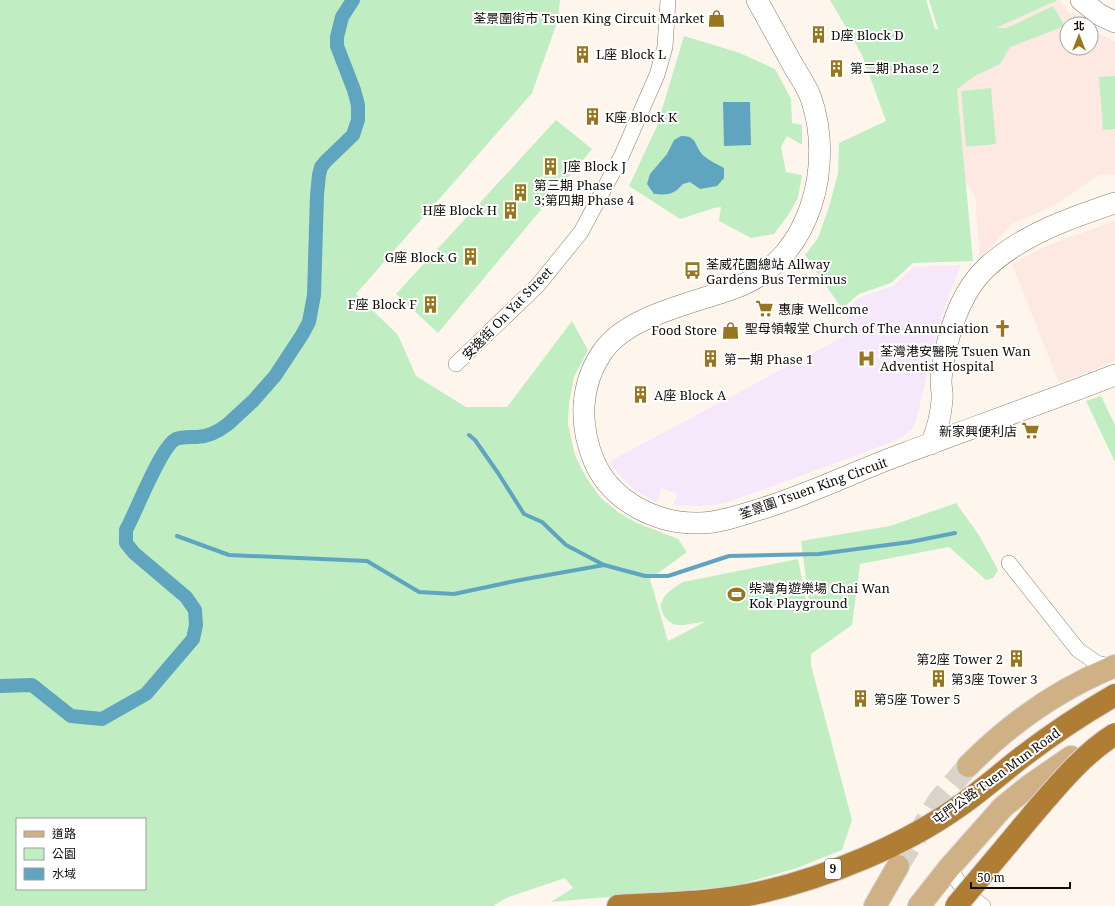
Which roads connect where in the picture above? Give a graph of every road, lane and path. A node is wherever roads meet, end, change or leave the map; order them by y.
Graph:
1 (668, 0) edge
2 (757, 0) edge
3 (1081, 0) edge
4 (1115, 22) edge
5 (1115, 204) edge
6 (456, 364) dead end
7 (1115, 375) edge
8 (942, 400) junction
9 (968, 429) junction
10 (931, 444) junction
11 (1009, 562) dead end
12 (1078, 650) junction
13 (1114, 667) edge
14 (1081, 682) junction
15 (1115, 696) edge
16 (1115, 734) edge
17 (1071, 757) dead end
18 (968, 766) tunnel mouth
19 (898, 866) tunnel mouth
20 (949, 868) junction
21 (618, 906) edge
22 (875, 906) edge
23 (919, 906) edge
24 (956, 906) edge
25 (983, 906) edge

1 - 6 street, 安逸街 On Yat Street
2 - 10 street, 荃景圍 Tsuen King Circuit
3 - 4 street
5 - 8 street
7 - 9 street, 荃景圍 Tsuen King Circuit
8 - 9 street
8 - 10 street
9 - 10 street, 荃景圍 Tsuen King Circuit
11 - 12 street
12 - 13 street
12 - 14 street
13 - 14 main road
14 - 18 main road
15 - 21 highway, 屯門公路 Tuen Mun Road / 9
16 - 24 highway, bridge
17 - 20 main road
19 - 22 main road
20 - 23 main road
20 - 25 street

